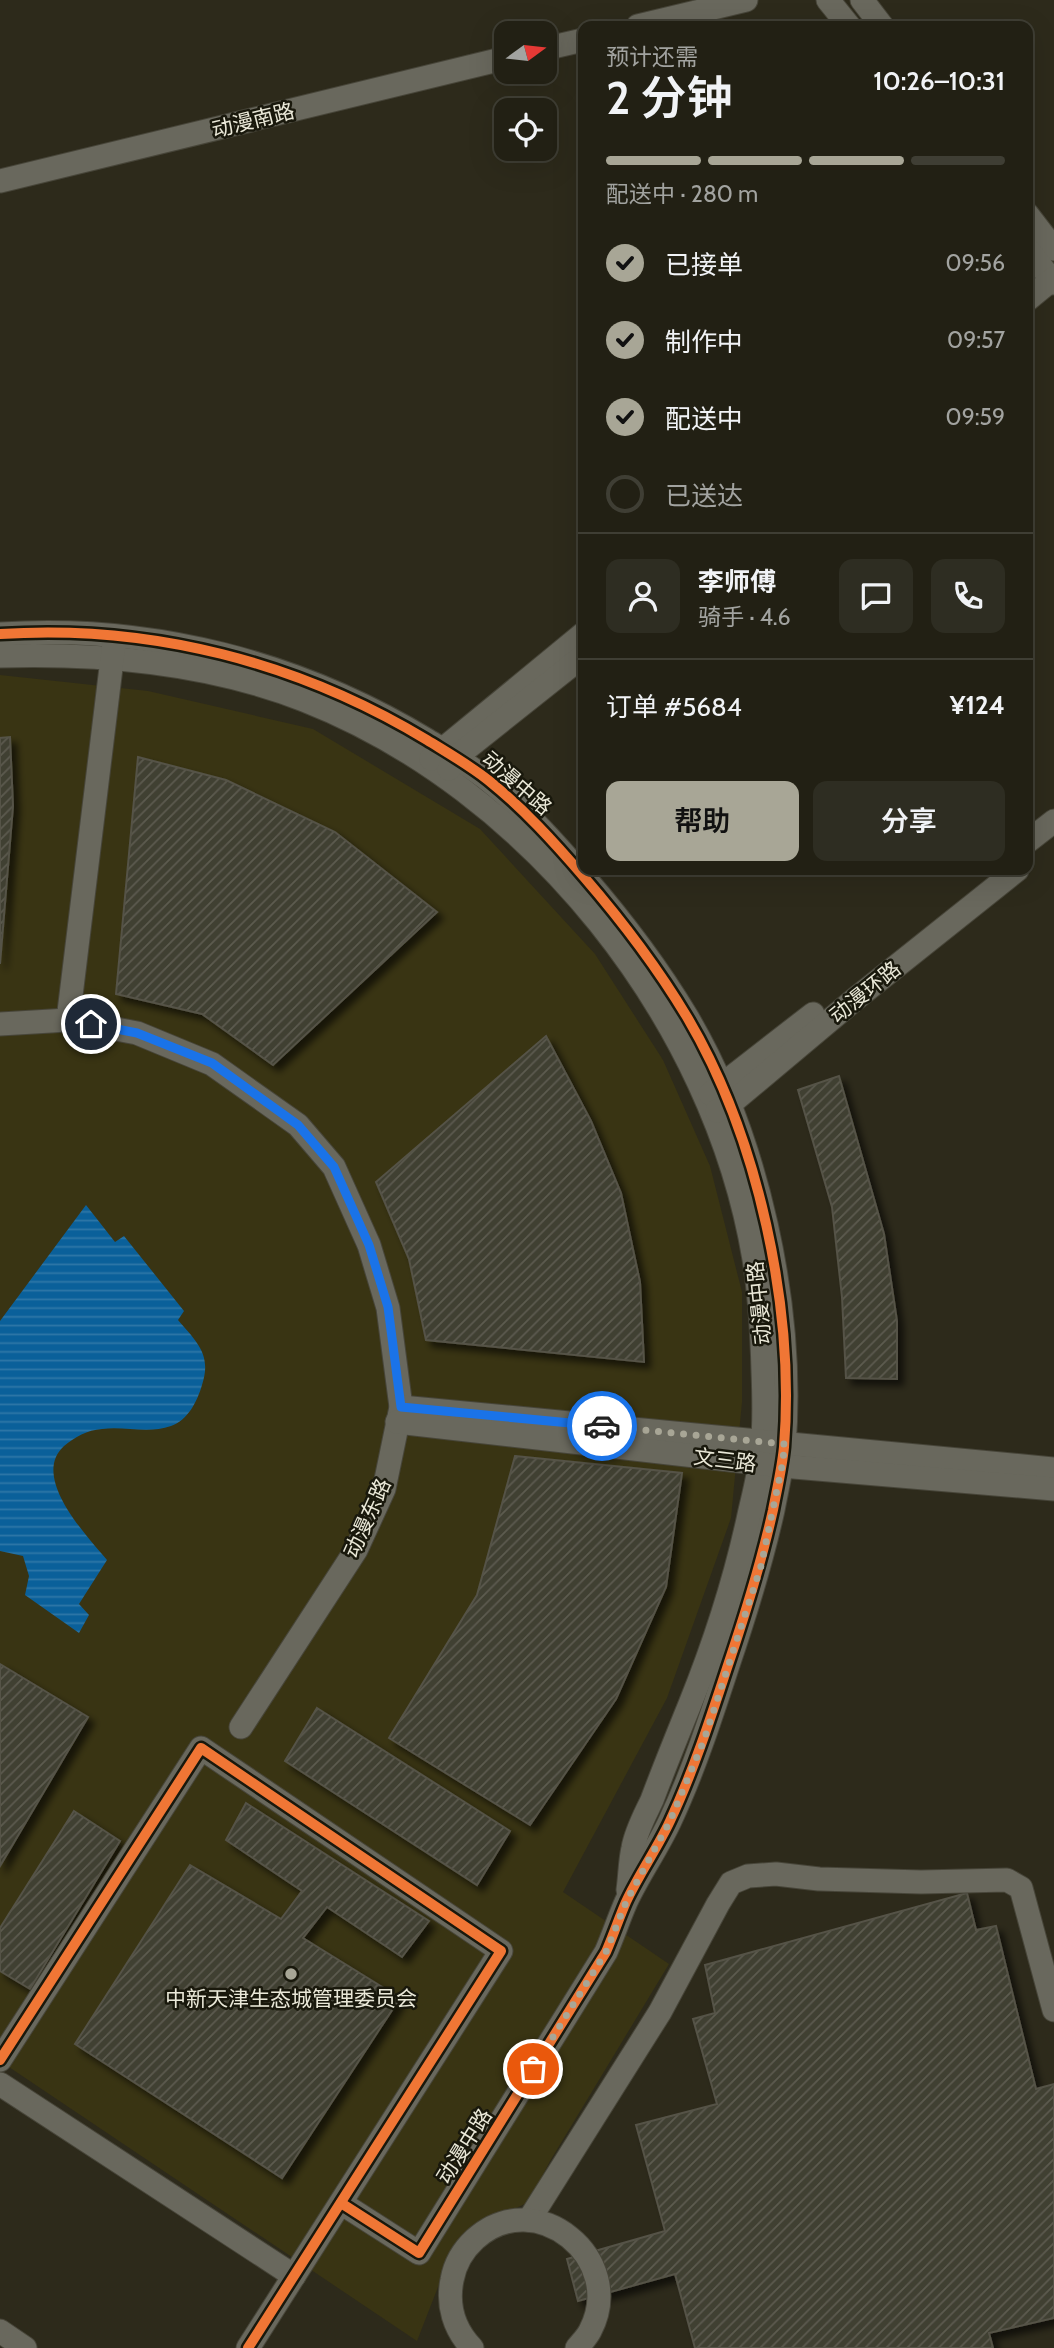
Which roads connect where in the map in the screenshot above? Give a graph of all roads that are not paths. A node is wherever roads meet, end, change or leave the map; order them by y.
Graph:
1 (746, 0) edge
2 (828, 0) edge
3 (862, 0) edge
4 (659, 21) edge
5 (845, 21) edge
6 (878, 21) edge
7 (578, 41) edge
8 (557, 46) edge
9 (494, 61) edge
10 (0, 181) edge
11 (1033, 232) edge
12 (1045, 267) edge
13 (1033, 289) edge
14 (0, 634) edge
15 (578, 639) edge
16 (113, 647) junction
17 (0, 656) edge
18 (578, 660) edge
19 (442, 761) junction
20 (1054, 821) edge
21 (1033, 837) edge
22 (1054, 840) edge
23 (1033, 857) edge
24 (987, 875) edge
25 (1011, 875) edge
26 (68, 1020) junction
27 (0, 1024) edge
28 (717, 1100) junction
29 (399, 1415) junction
30 (772, 1454) junction
31 (1054, 1469) edge
32 (1054, 1489) edge
33 (241, 1727) dead end
34 (1054, 2010) edge
35 (0, 2060) edge
36 (0, 2084) edge
37 (341, 2203) junction
38 (529, 2220) junction
39 (429, 2237) junction
40 (461, 2255) junction
41 (294, 2276) junction
42 (0, 2331) edge
43 (25, 2348) edge
44 (248, 2348) edge
45 (472, 2348) edge
46 (577, 2348) edge

1 - 4 street
2 - 5 street
3 - 6 street
7 - 8 street
9 - 10 street, 动漫南路
11 - 12 street
12 - 13 street
14 - 16 street, 动漫中路
15 - 19 street
16 - 17 street, 动漫中路
16 - 19 street, 动漫中路
16 - 26 street
18 - 19 street
19 - 28 street, 动漫中路
20 - 21 street
22 - 23 street
24 - 28 street, 动漫环路
25 - 28 street, 动漫环路
26 - 27 street, 动漫东路
26 - 29 street, 动漫东路
28 - 30 street, 动漫中路
29 - 30 street, 文三路
29 - 33 street, 动漫东路
30 - 31 street, 文三路
30 - 32 street, 文三路
30 - 39 street, 动漫中路
34 - 38 street
35 - 37 street
36 - 41 street
37 - 39 street
37 - 41 street
38 - 40 street
38 - 46 street
39 - 40 street
40 - 45 street
41 - 44 street
42 - 43 street

